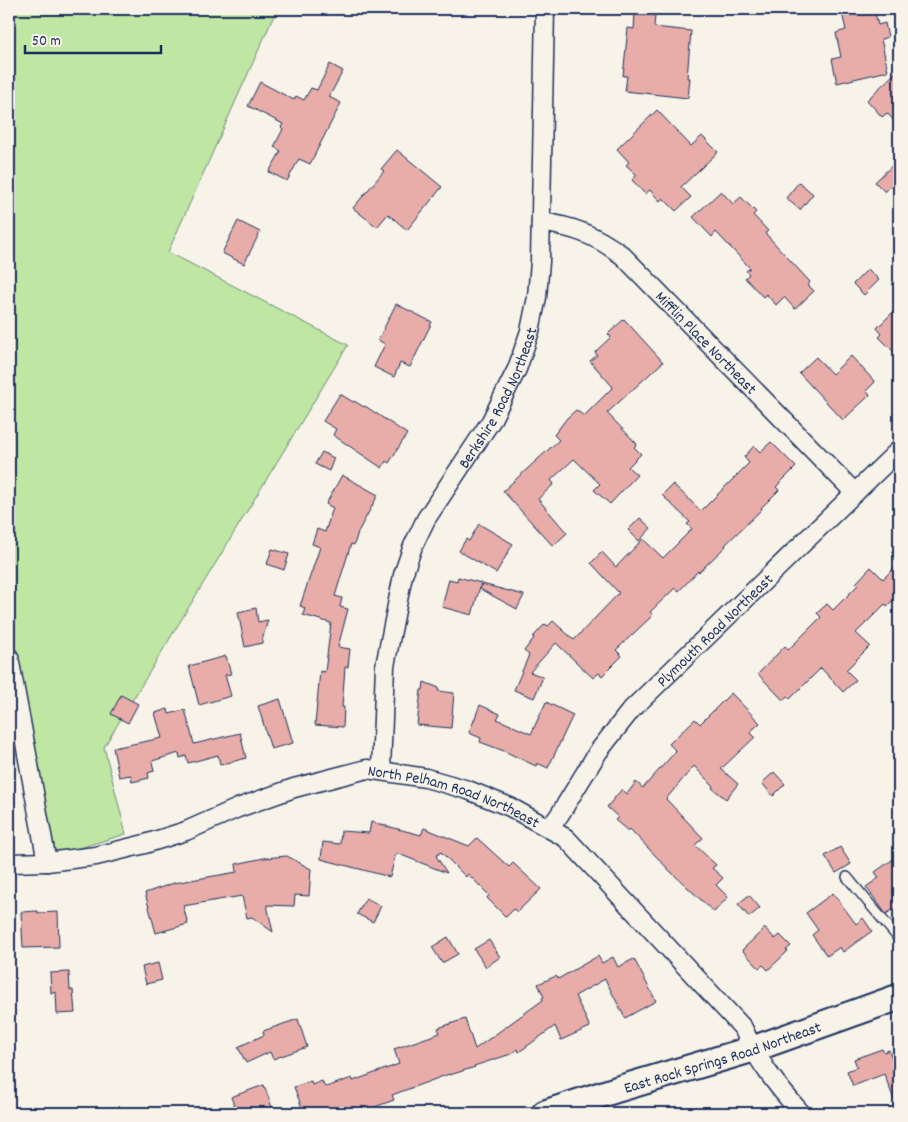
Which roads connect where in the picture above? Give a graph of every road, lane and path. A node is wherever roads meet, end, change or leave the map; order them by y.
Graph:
1 (545, 9) edge
2 (541, 222) junction
3 (899, 450) edge
4 (854, 493) junction
5 (9, 657) edge
6 (381, 770) junction
7 (550, 828) junction
8 (47, 862) junction
9 (9, 863) edge
10 (847, 877) dead end
11 (899, 939) edge
12 (899, 997) edge
13 (752, 1049) junction
14 (545, 1113) edge
15 (801, 1113) edge

1 - 2 street, Berkshire Road Northeast
2 - 4 street, Mifflin Place Northeast
2 - 6 street, Berkshire Road Northeast
3 - 4 street, Plymouth Road Northeast
4 - 7 street, Plymouth Road Northeast
5 - 8 street
6 - 7 street, North Pelham Road Northeast
6 - 8 street, North Pelham Road Northeast
7 - 13 street, North Pelham Road Northeast
8 - 9 street, North Pelham Road Northeast
10 - 11 lane
12 - 13 street, East Rock Springs Road Northeast
13 - 14 street, East Rock Springs Road Northeast
13 - 15 street, North Pelham Road Northeast

